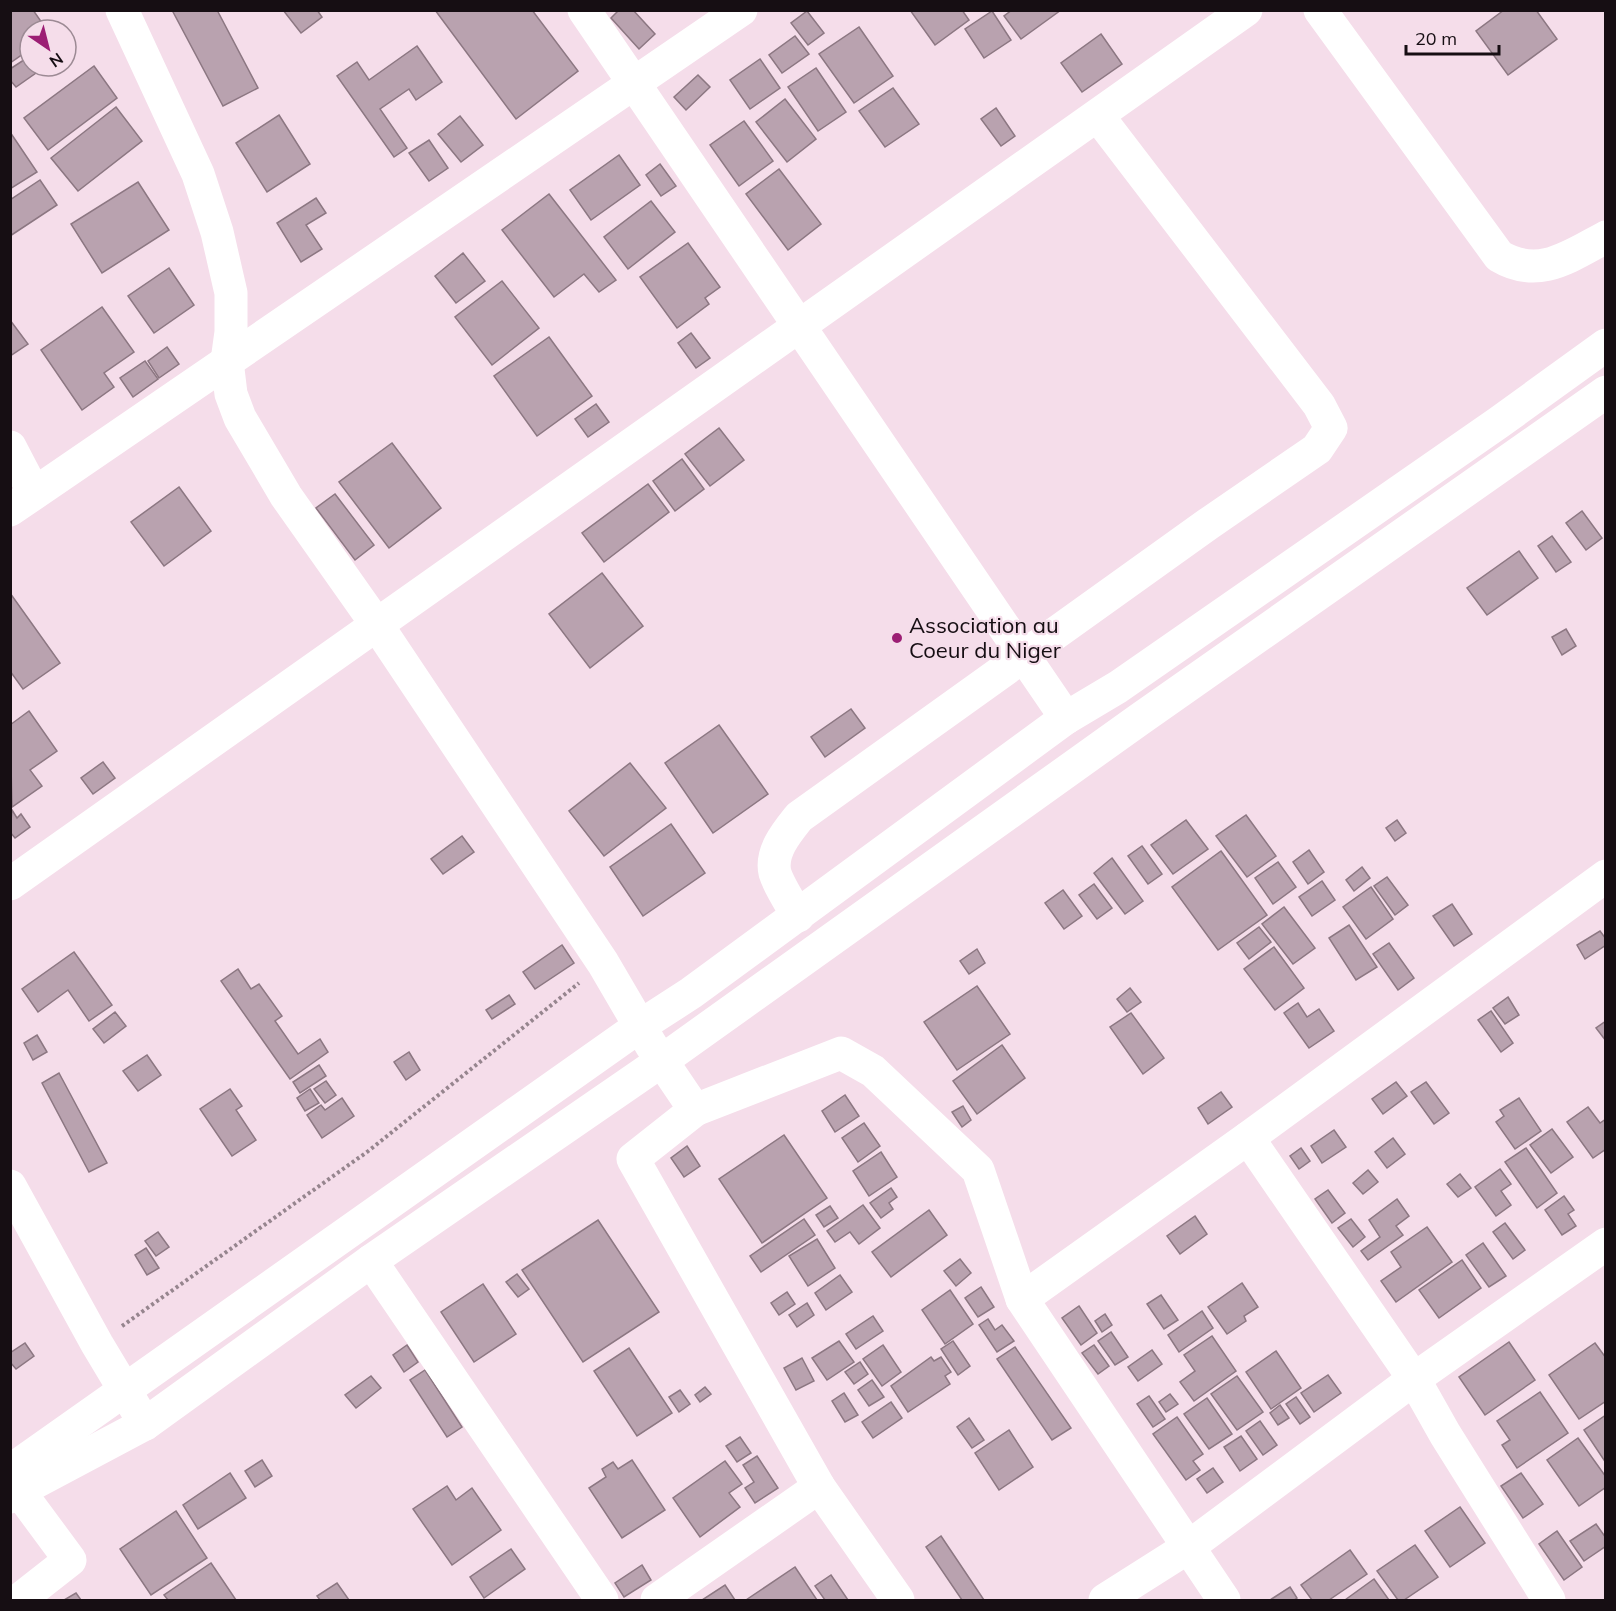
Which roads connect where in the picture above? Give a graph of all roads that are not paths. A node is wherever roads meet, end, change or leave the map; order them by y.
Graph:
1 (122, 10) edge
2 (584, 10) edge
3 (741, 10) edge
4 (1246, 10) edge
5 (1320, 10) edge
6 (634, 84) junction
7 (1098, 116) junction
8 (1605, 237) edge
9 (799, 327) junction
10 (1605, 345) edge
11 (227, 362) junction
12 (1605, 392) edge
13 (10, 447) edge
14 (22, 502) edge
15 (377, 625) junction
16 (1023, 656) junction
17 (1066, 718) junction
18 (1605, 876) edge
19 (10, 884) edge
20 (798, 916) junction
21 (640, 1026) junction
22 (663, 1060) junction
23 (695, 1110) junction
24 (1248, 1138) junction
25 (10, 1186) edge
26 (1605, 1244) edge
27 (371, 1261) junction
28 (1022, 1299) junction
29 (1414, 1379) junction
30 (125, 1391) junction
31 (145, 1424) junction
32 (13, 1486) edge
33 (819, 1487) junction
34 (1187, 1548) junction
35 (19, 1600) edge
36 (602, 1600) edge
37 (657, 1600) edge
38 (898, 1600) edge
39 (1105, 1600) edge
40 (1224, 1600) edge
41 (1549, 1600) edge

1 - 11 main road
2 - 6 main road
3 - 6 main road
4 - 7 main road
5 - 8 main road
6 - 9 main road
6 - 11 main road
7 - 9 main road
7 - 16 main road
9 - 15 main road
9 - 16 main road
10 - 17 main road
11 - 14 main road
11 - 15 main road
12 - 22 main road
13 - 14 main road
15 - 19 main road
15 - 21 main road
16 - 17 main road
16 - 20 main road
17 - 20 main road
18 - 24 main road
20 - 21 main road
21 - 22 main road
21 - 30 main road
22 - 23 main road
22 - 27 main road
23 - 28 main road
23 - 33 main road
24 - 28 main road
24 - 29 main road
25 - 30 main road
26 - 29 main road
27 - 31 main road
27 - 36 main road
28 - 34 main road
29 - 34 main road
29 - 41 main road
30 - 31 main road
30 - 32 main road
31 - 32 main road
32 - 35 main road
33 - 37 main road
33 - 38 main road
34 - 39 main road
34 - 40 main road

